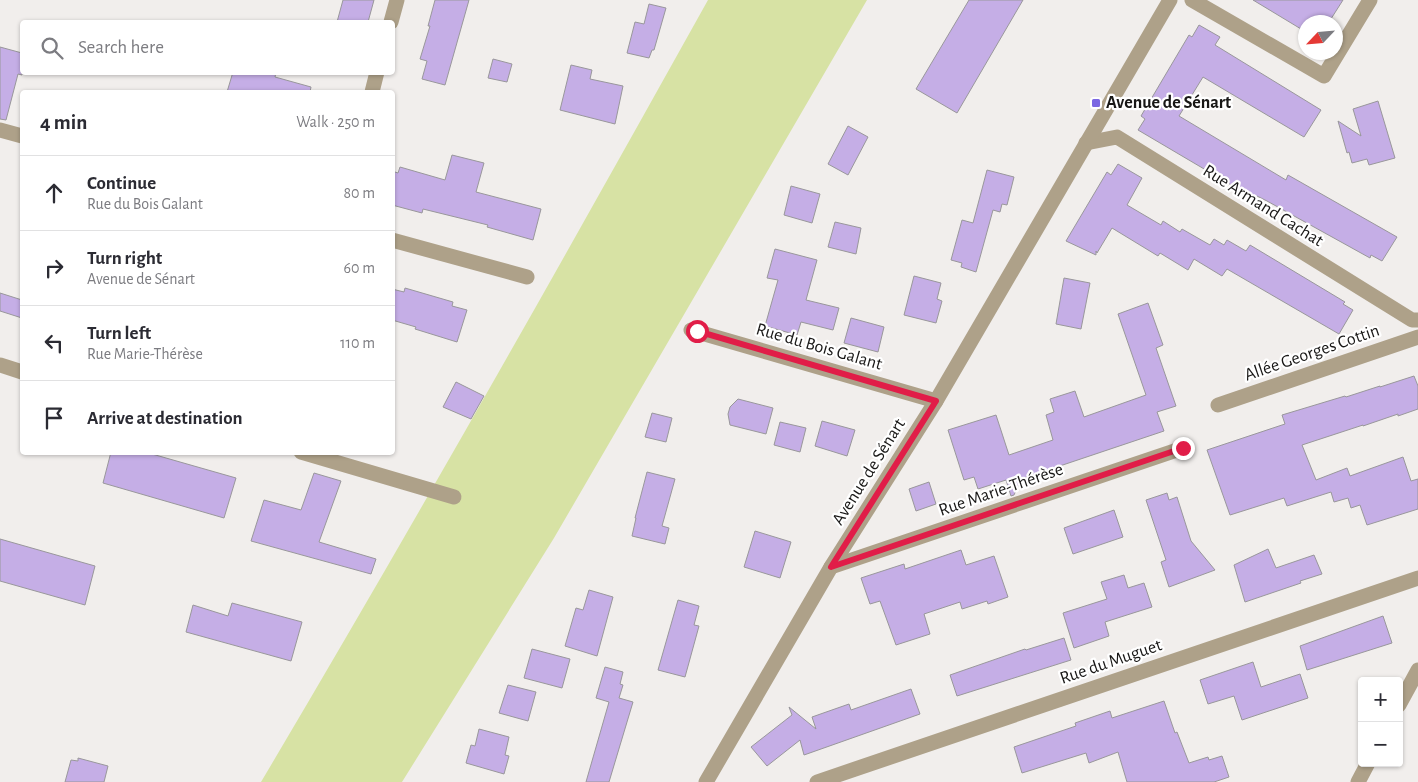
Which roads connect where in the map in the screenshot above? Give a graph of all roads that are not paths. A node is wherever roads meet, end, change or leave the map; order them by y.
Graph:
1 (397, 0) edge
2 (1170, 0) edge
3 (1192, 0) edge
4 (1370, 0) edge
5 (392, 20) edge
6 (376, 75) edge
7 (372, 90) edge
8 (0, 130) edge
9 (20, 135) edge
10 (1086, 143) junction
11 (395, 241) edge
12 (527, 277) dead end
13 (1418, 320) edge
14 (691, 330) dead end
15 (1418, 337) edge
16 (0, 365) edge
17 (20, 371) edge
18 (936, 401) junction
19 (1218, 405) dead end
20 (1183, 448) dead end
21 (311, 455) edge
22 (454, 497) dead end
23 (831, 567) junction
24 (1418, 578) edge
25 (1418, 670) edge
26 (1403, 698) edge
27 (1366, 767) edge
28 (706, 782) edge
29 (816, 782) edge
30 (1358, 782) edge

1 - 5 street
2 - 10 street, Avenue de Sénart
3 - 4 street
6 - 7 street
8 - 9 street
10 - 13 street, Rue Armand Cachat
10 - 18 street, Avenue de Sénart
11 - 12 street
14 - 18 street, Rue du Bois Galant
15 - 19 street, Allée Georges Cottin
16 - 17 street
18 - 23 street, Avenue de Sénart
20 - 23 street, Rue Marie-Thérèse
21 - 22 street
23 - 28 street, Avenue de Sénart
24 - 29 street, Rue du Muguet
25 - 26 street
27 - 30 street

